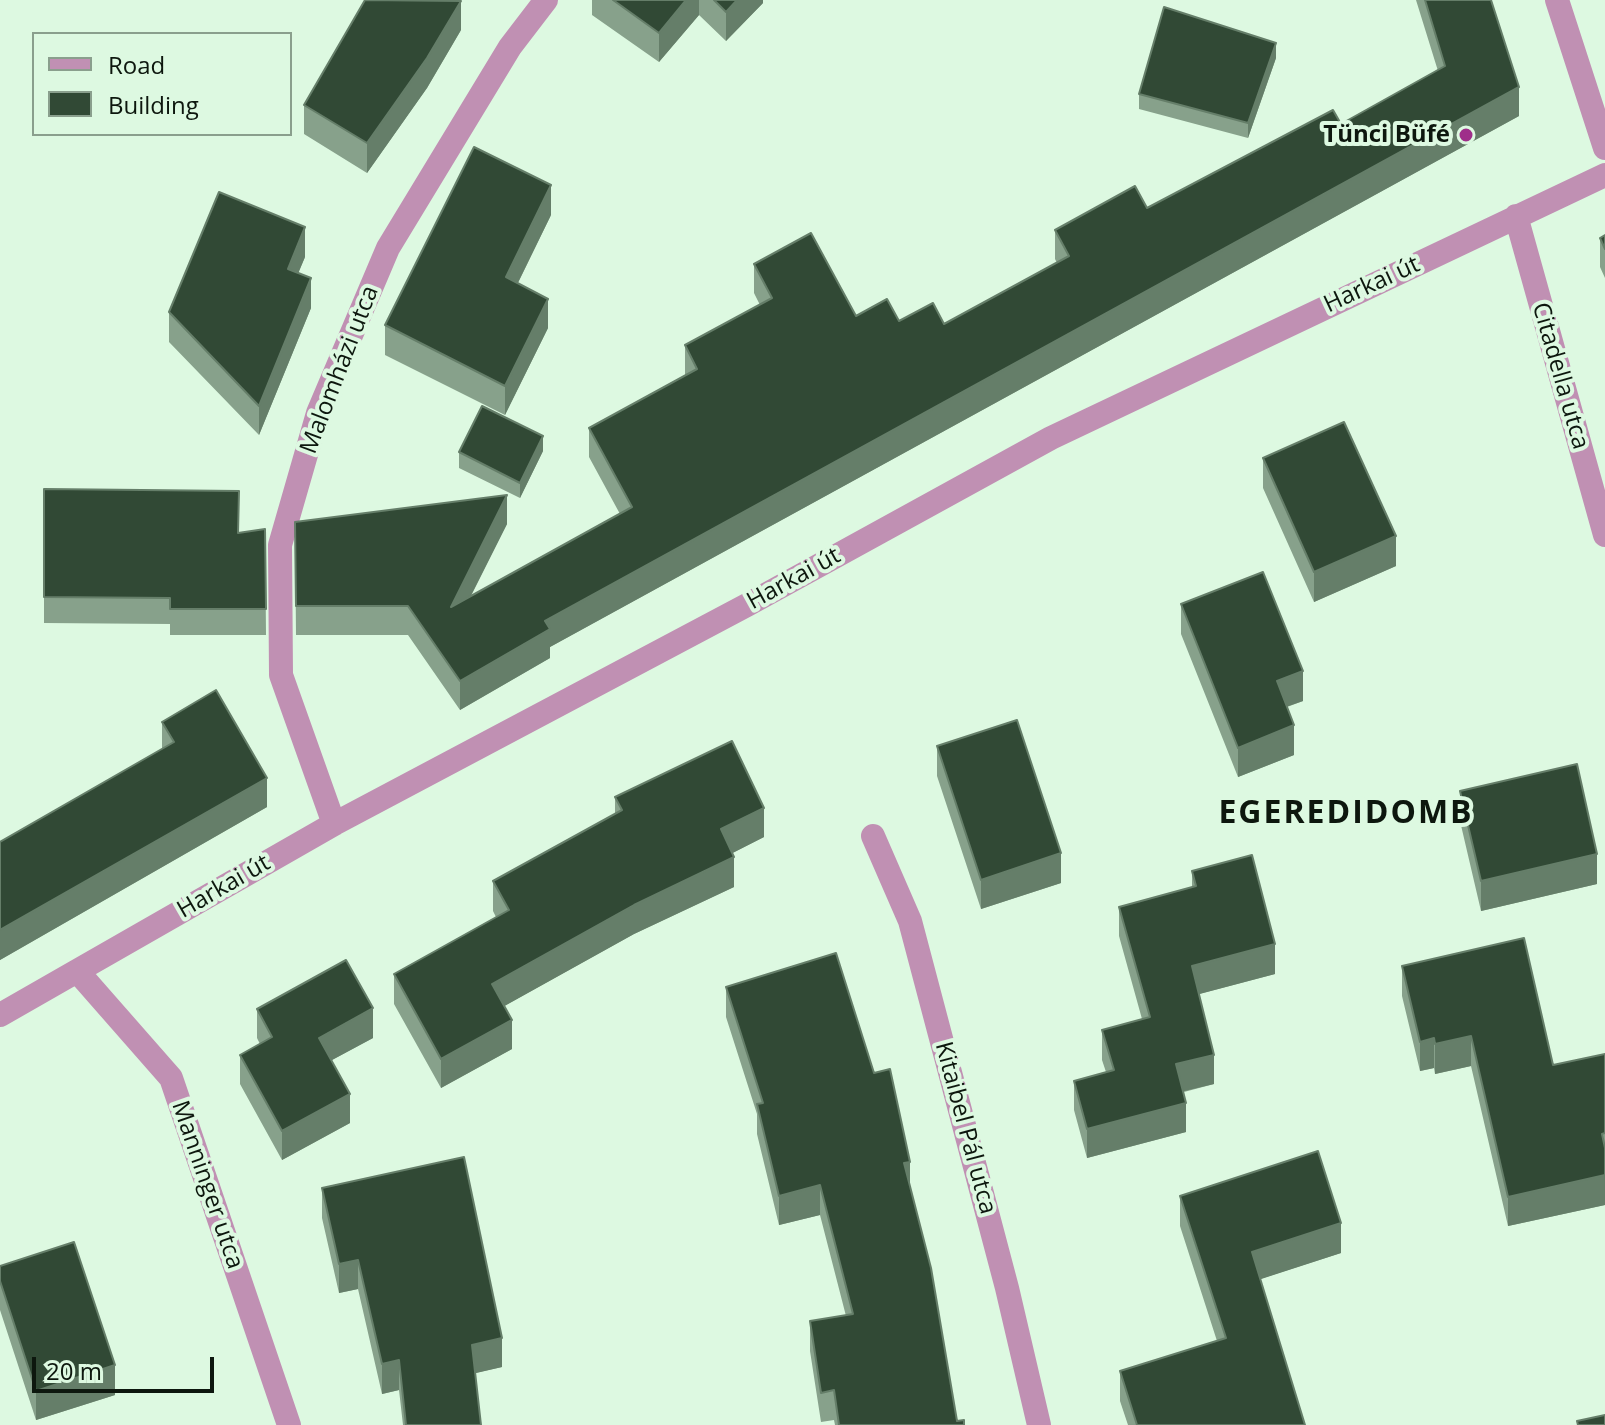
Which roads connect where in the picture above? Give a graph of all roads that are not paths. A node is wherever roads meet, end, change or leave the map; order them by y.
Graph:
1 (546, 0) edge
2 (1557, 0) edge
3 (1605, 148) edge
4 (1605, 175) edge
5 (1516, 216) junction
6 (1605, 535) edge
7 (334, 824) junction
8 (873, 836) dead end
9 (78, 972) junction
10 (0, 1015) edge
11 (289, 1425) edge
12 (1039, 1425) edge

1 - 7 street, Malomházi utca
2 - 3 street
4 - 5 street, Harkai út
5 - 6 street, Citadella utca
5 - 7 street, Harkai út
7 - 9 street, Harkai út
8 - 12 street, Kitaibel Pál utca
9 - 10 street, Harkai út
9 - 11 street, Manninger utca

